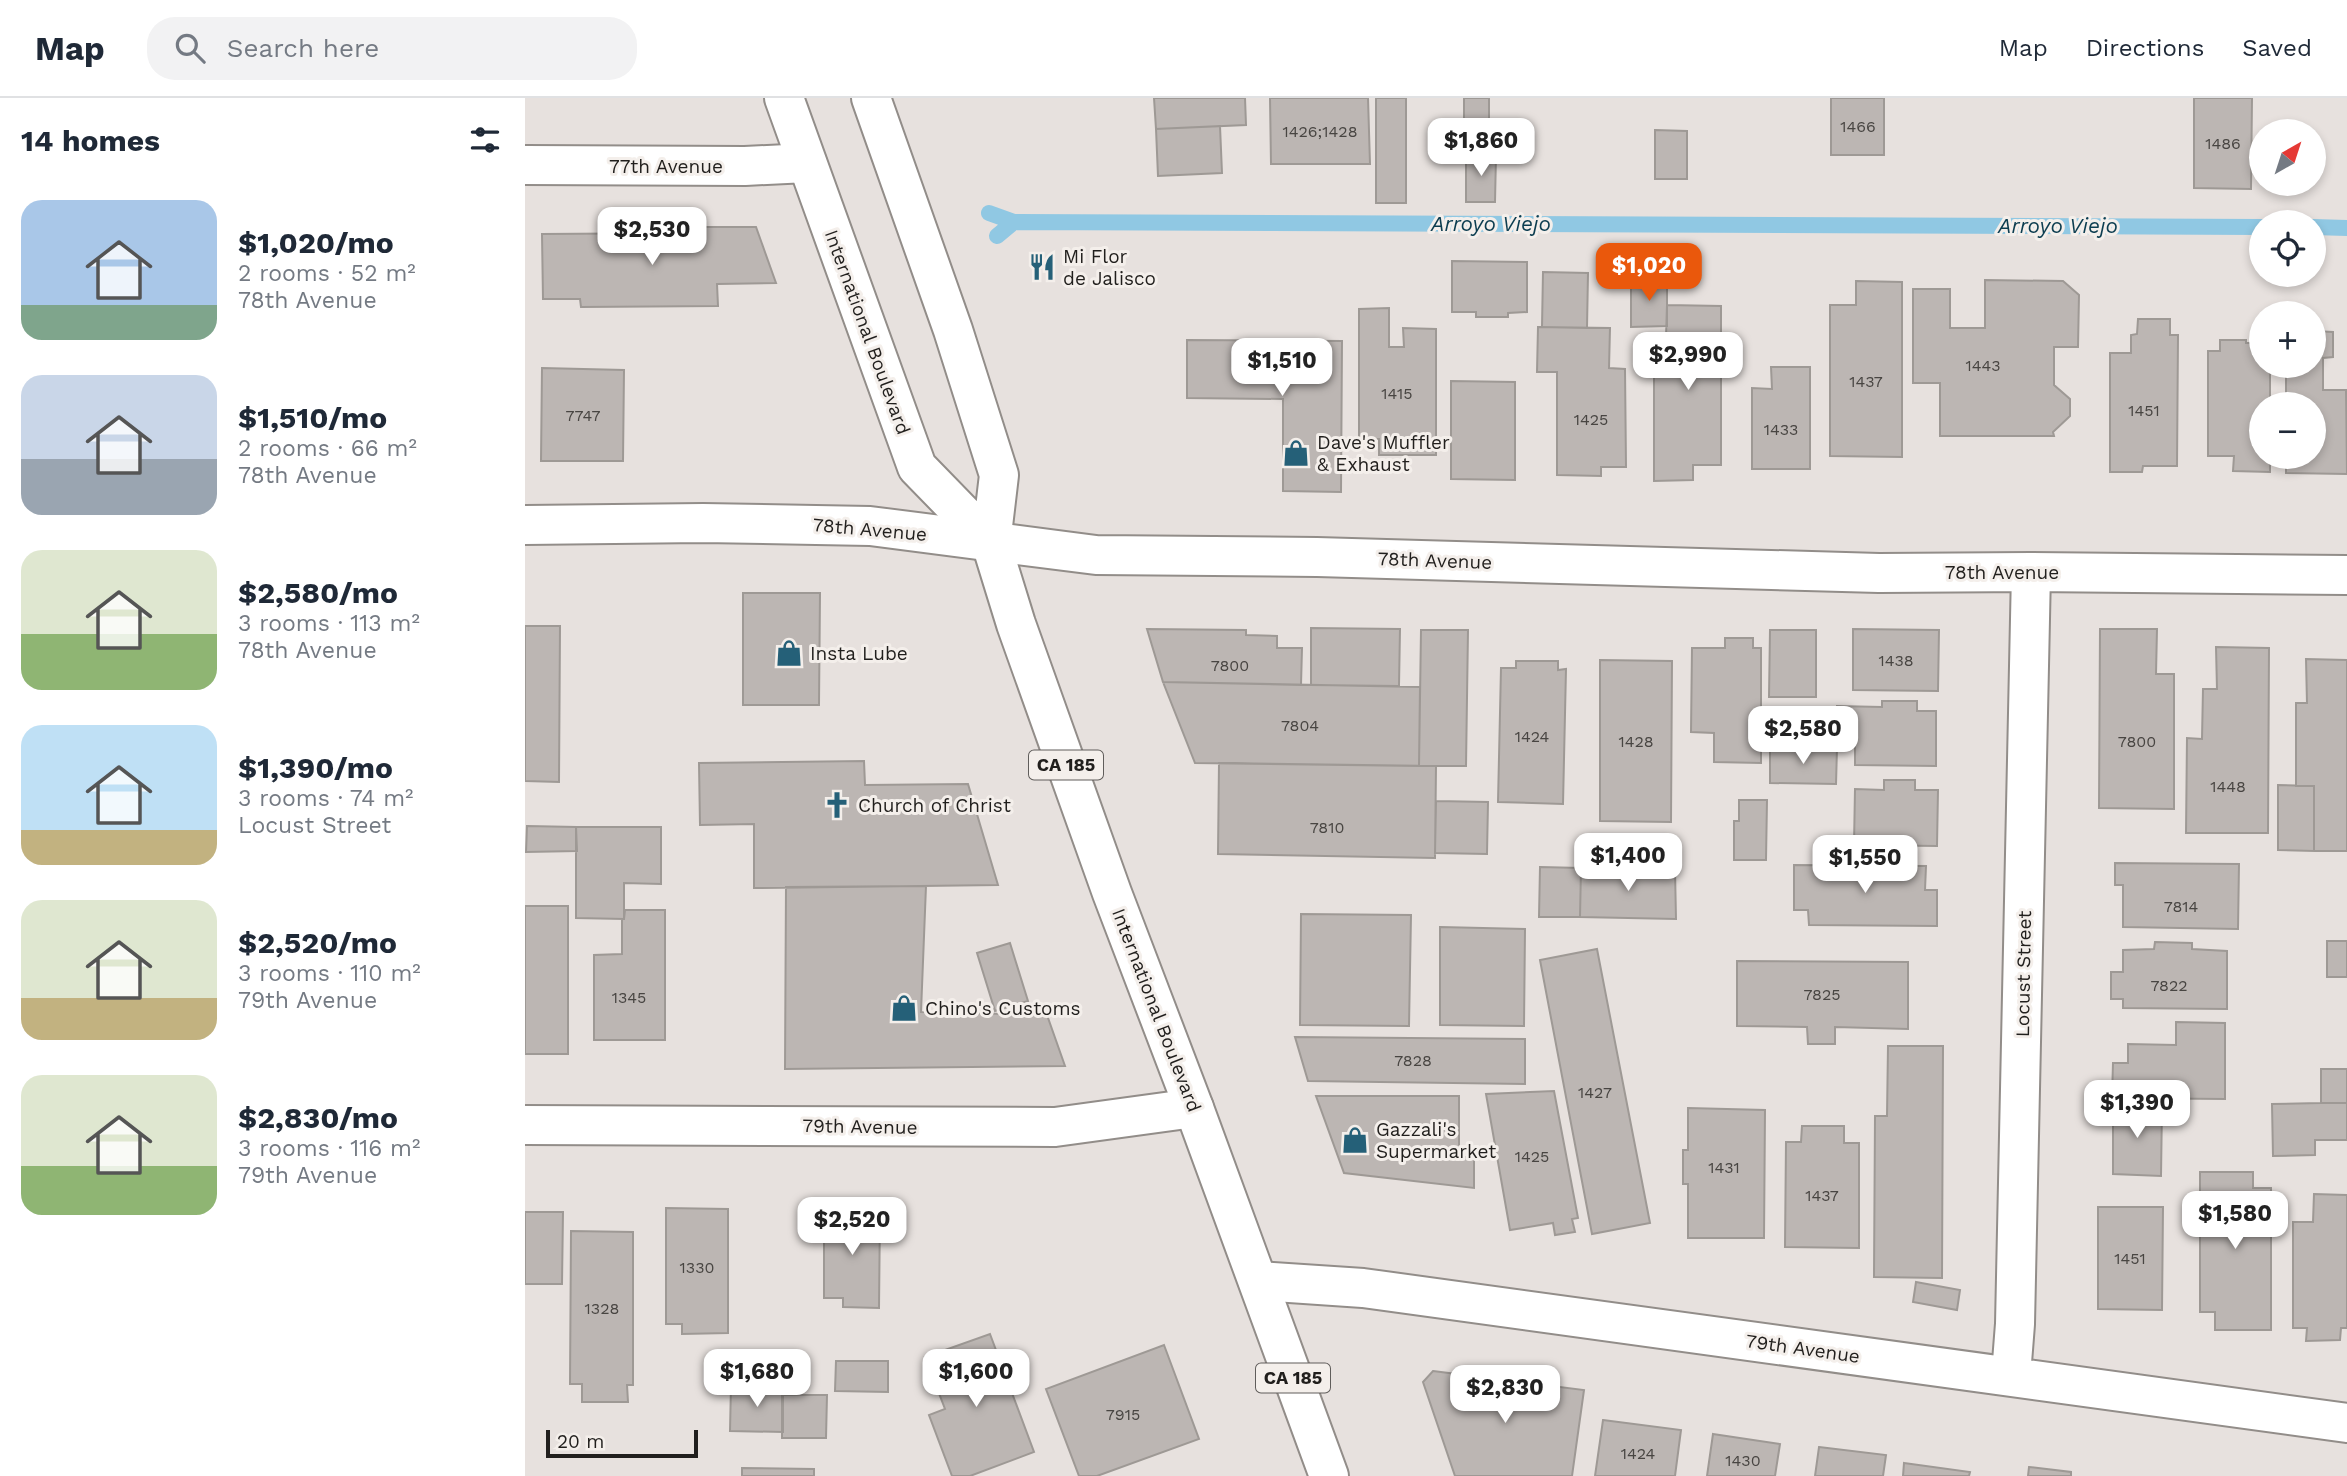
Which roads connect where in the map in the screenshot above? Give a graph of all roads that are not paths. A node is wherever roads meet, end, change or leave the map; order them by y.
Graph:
1 (783, 98) edge
2 (871, 98) edge
3 (807, 163) junction
4 (525, 165) edge
5 (525, 525) edge
6 (991, 542) junction
7 (2031, 572) junction
8 (2347, 575) edge
9 (1194, 1108) junction
10 (525, 1125) edge
11 (1258, 1281) junction
12 (2011, 1376) junction
13 (2347, 1423) edge
14 (1329, 1476) edge

1 - 3 street, International Boulevard / CA 185
2 - 6 street, International Boulevard / CA 185
3 - 4 street, 77th Avenue
3 - 6 street, International Boulevard / CA 185
5 - 6 street, 78th Avenue
6 - 7 street, 78th Avenue
6 - 9 street, International Boulevard / CA 185
7 - 8 street, 78th Avenue
7 - 12 street, Locust Street
9 - 10 street, 79th Avenue
9 - 11 street, International Boulevard / CA 185
11 - 12 street, 79th Avenue
11 - 14 street, International Boulevard / CA 185
12 - 13 street, 79th Avenue

